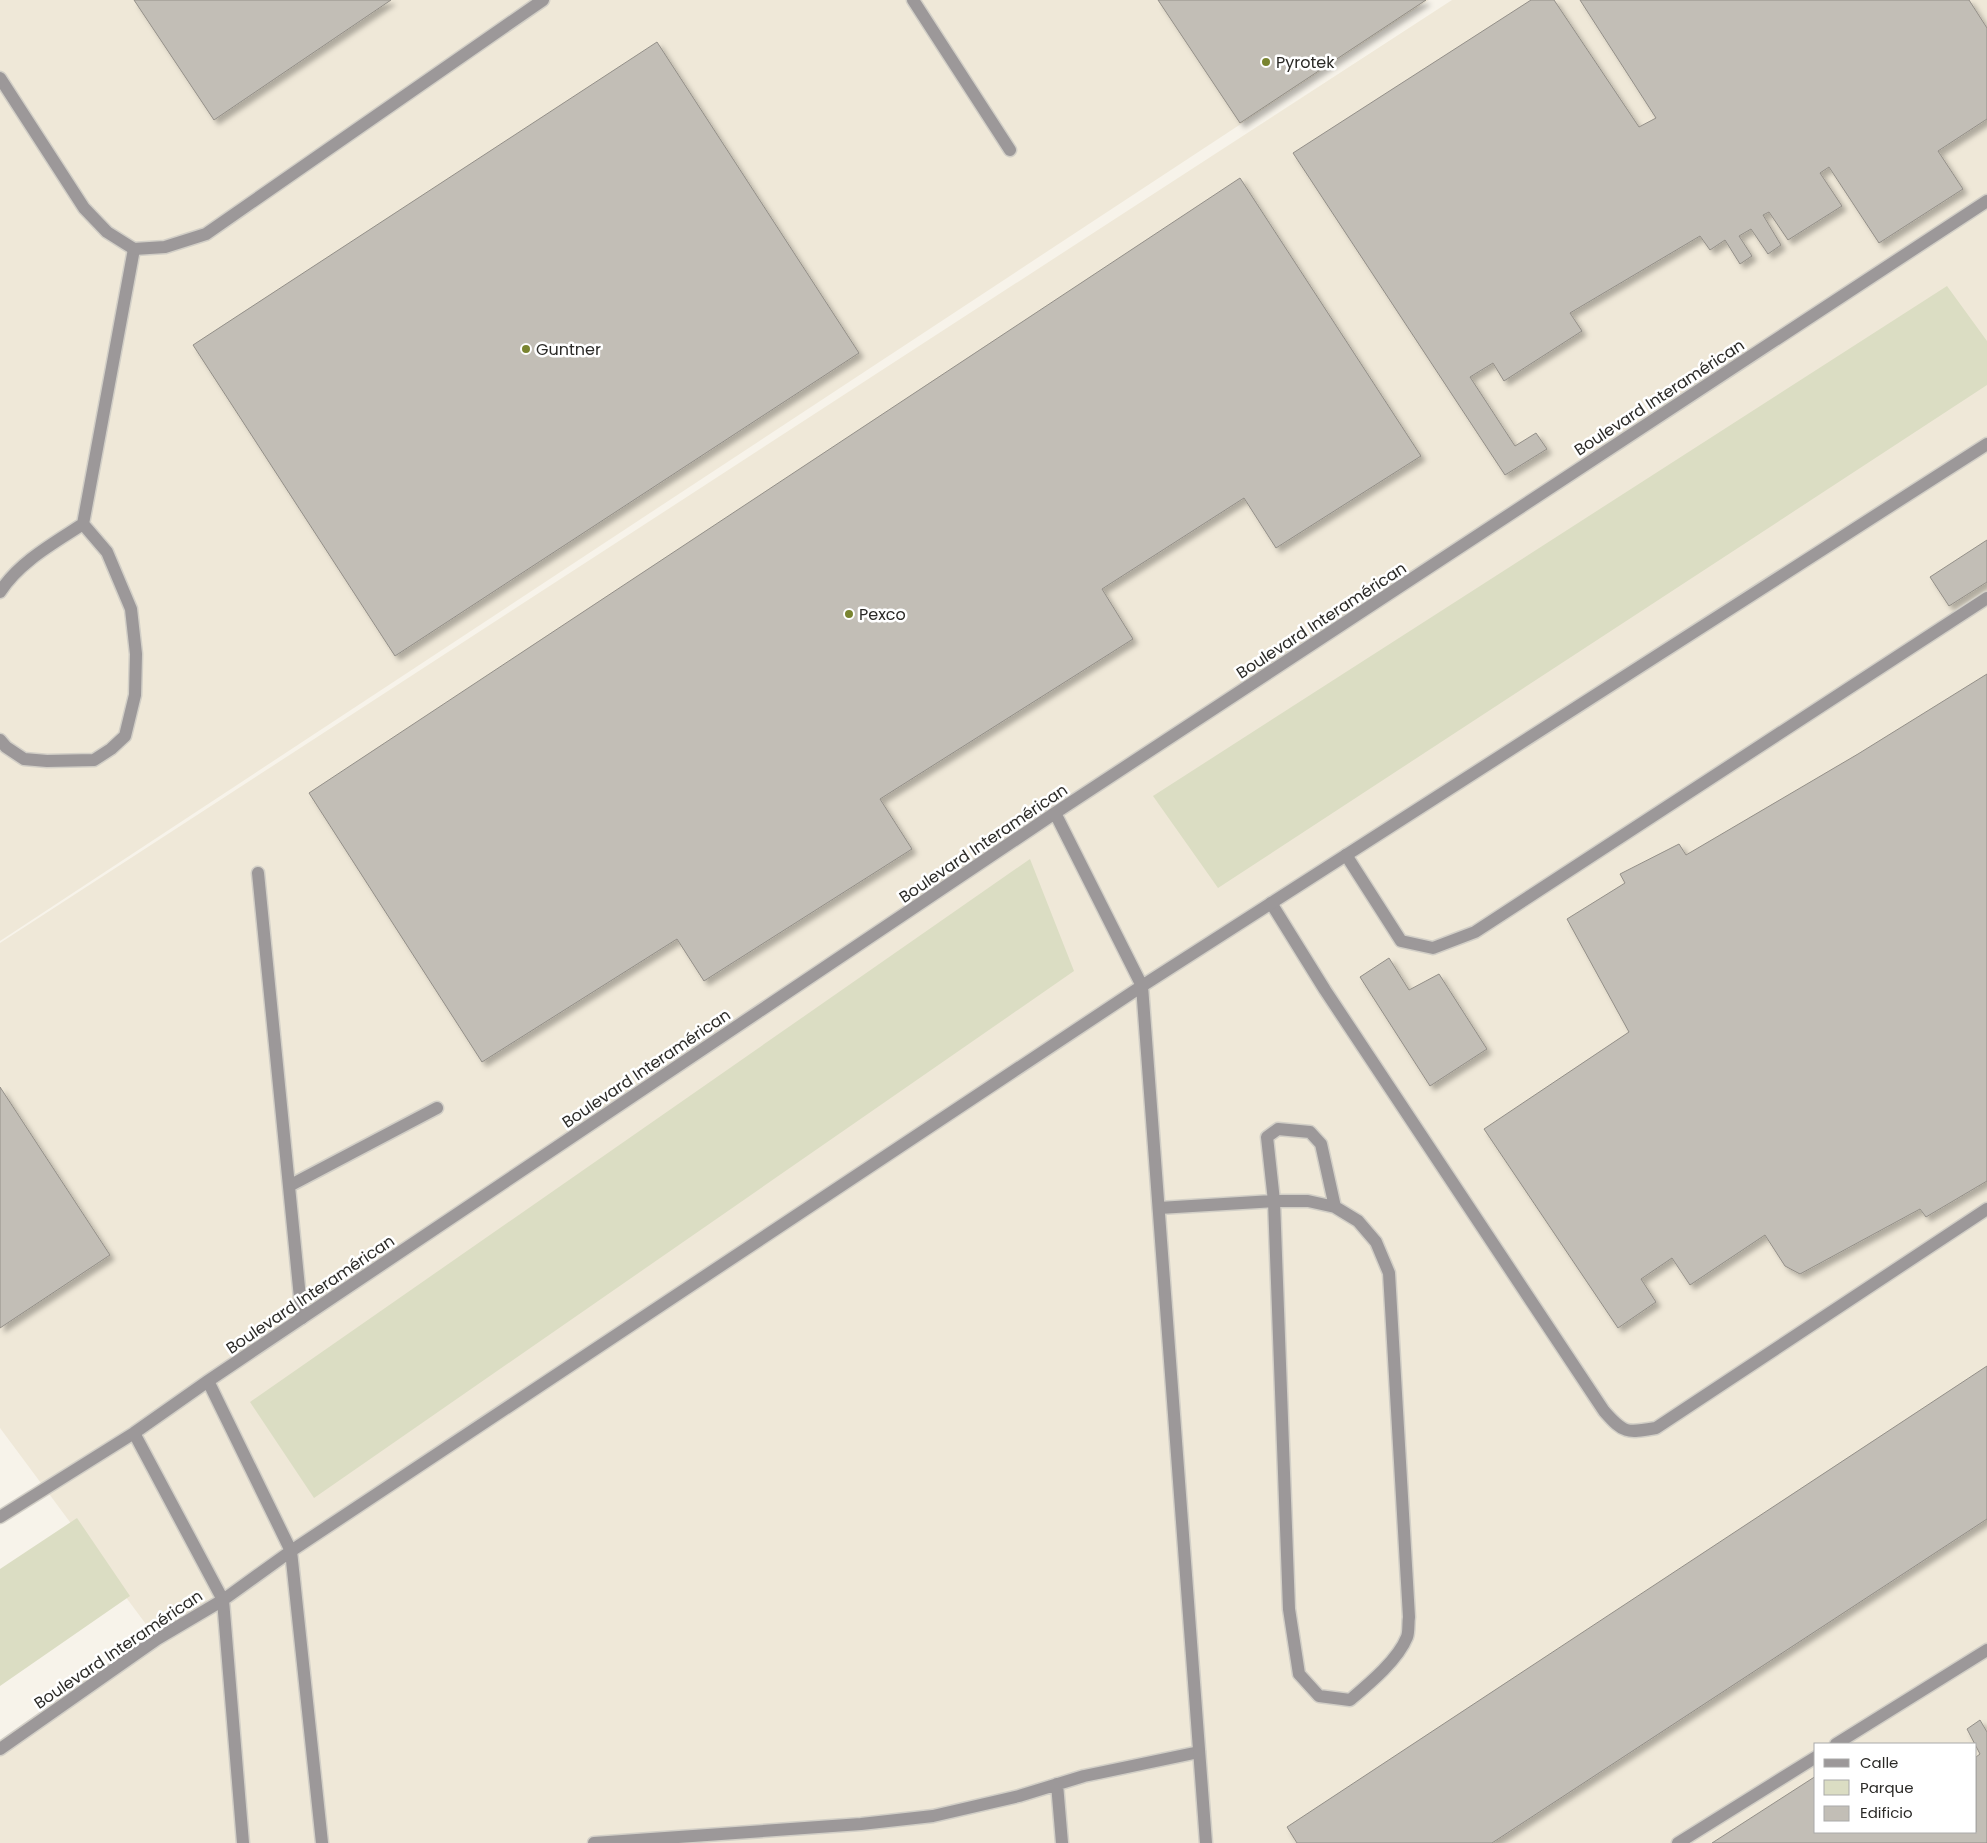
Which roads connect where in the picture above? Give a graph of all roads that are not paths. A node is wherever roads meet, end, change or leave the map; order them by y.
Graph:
1 (543, 0) edge
2 (913, 0) edge
3 (0, 78) edge
4 (1010, 150) dead end
5 (1985, 206) edge
6 (134, 249) junction
7 (1987, 444) edge
8 (83, 524) junction
9 (0, 592) edge
10 (1987, 598) edge
11 (0, 740) edge
12 (1055, 814) junction
13 (1346, 855) junction
14 (258, 873) dead end
15 (1271, 903) junction
16 (1142, 986) junction
17 (437, 1108) dead end
18 (289, 1186) junction
19 (1274, 1201) junction
20 (1334, 1207) junction
21 (1159, 1208) junction
22 (1987, 1209) edge
23 (302, 1318) junction
24 (208, 1381) junction
25 (134, 1433) junction
26 (0, 1517) edge
27 (291, 1551) junction
28 (222, 1600) junction
29 (1987, 1650) edge
30 (1838, 1743) edge
31 (0, 1749) edge
32 (1199, 1752) junction
33 (1814, 1758) edge
34 (1057, 1784) junction
35 (243, 1843) edge
36 (322, 1843) edge
37 (594, 1843) edge
38 (1062, 1843) edge
39 (1206, 1843) edge
40 (1678, 1843) edge

1 - 6 street
2 - 4 street
3 - 6 street
5 - 12 street, Boulevard Interamérican
6 - 8 street
7 - 13 street, Boulevard Interamérican
8 - 9 street
8 - 11 street
10 - 13 street
12 - 16 street
12 - 23 street, Boulevard Interamérican
13 - 15 street, Boulevard Interamérican
14 - 18 street
15 - 16 street, Boulevard Interamérican
15 - 22 street
16 - 21 street
16 - 27 street, Boulevard Interamérican
17 - 18 street
18 - 23 street
19 - 20 street
19 - 20 street
19 - 20 street
19 - 21 street
21 - 32 street
23 - 24 street, Boulevard Interamérican
24 - 25 street, Boulevard Interamérican
24 - 27 street
25 - 26 street, Boulevard Interamérican
25 - 28 street
27 - 28 street, Boulevard Interamérican
27 - 36 street
28 - 31 street, Boulevard Interamérican
28 - 35 street
29 - 30 street
32 - 34 street
32 - 39 street
33 - 40 street
34 - 37 street
34 - 38 street

